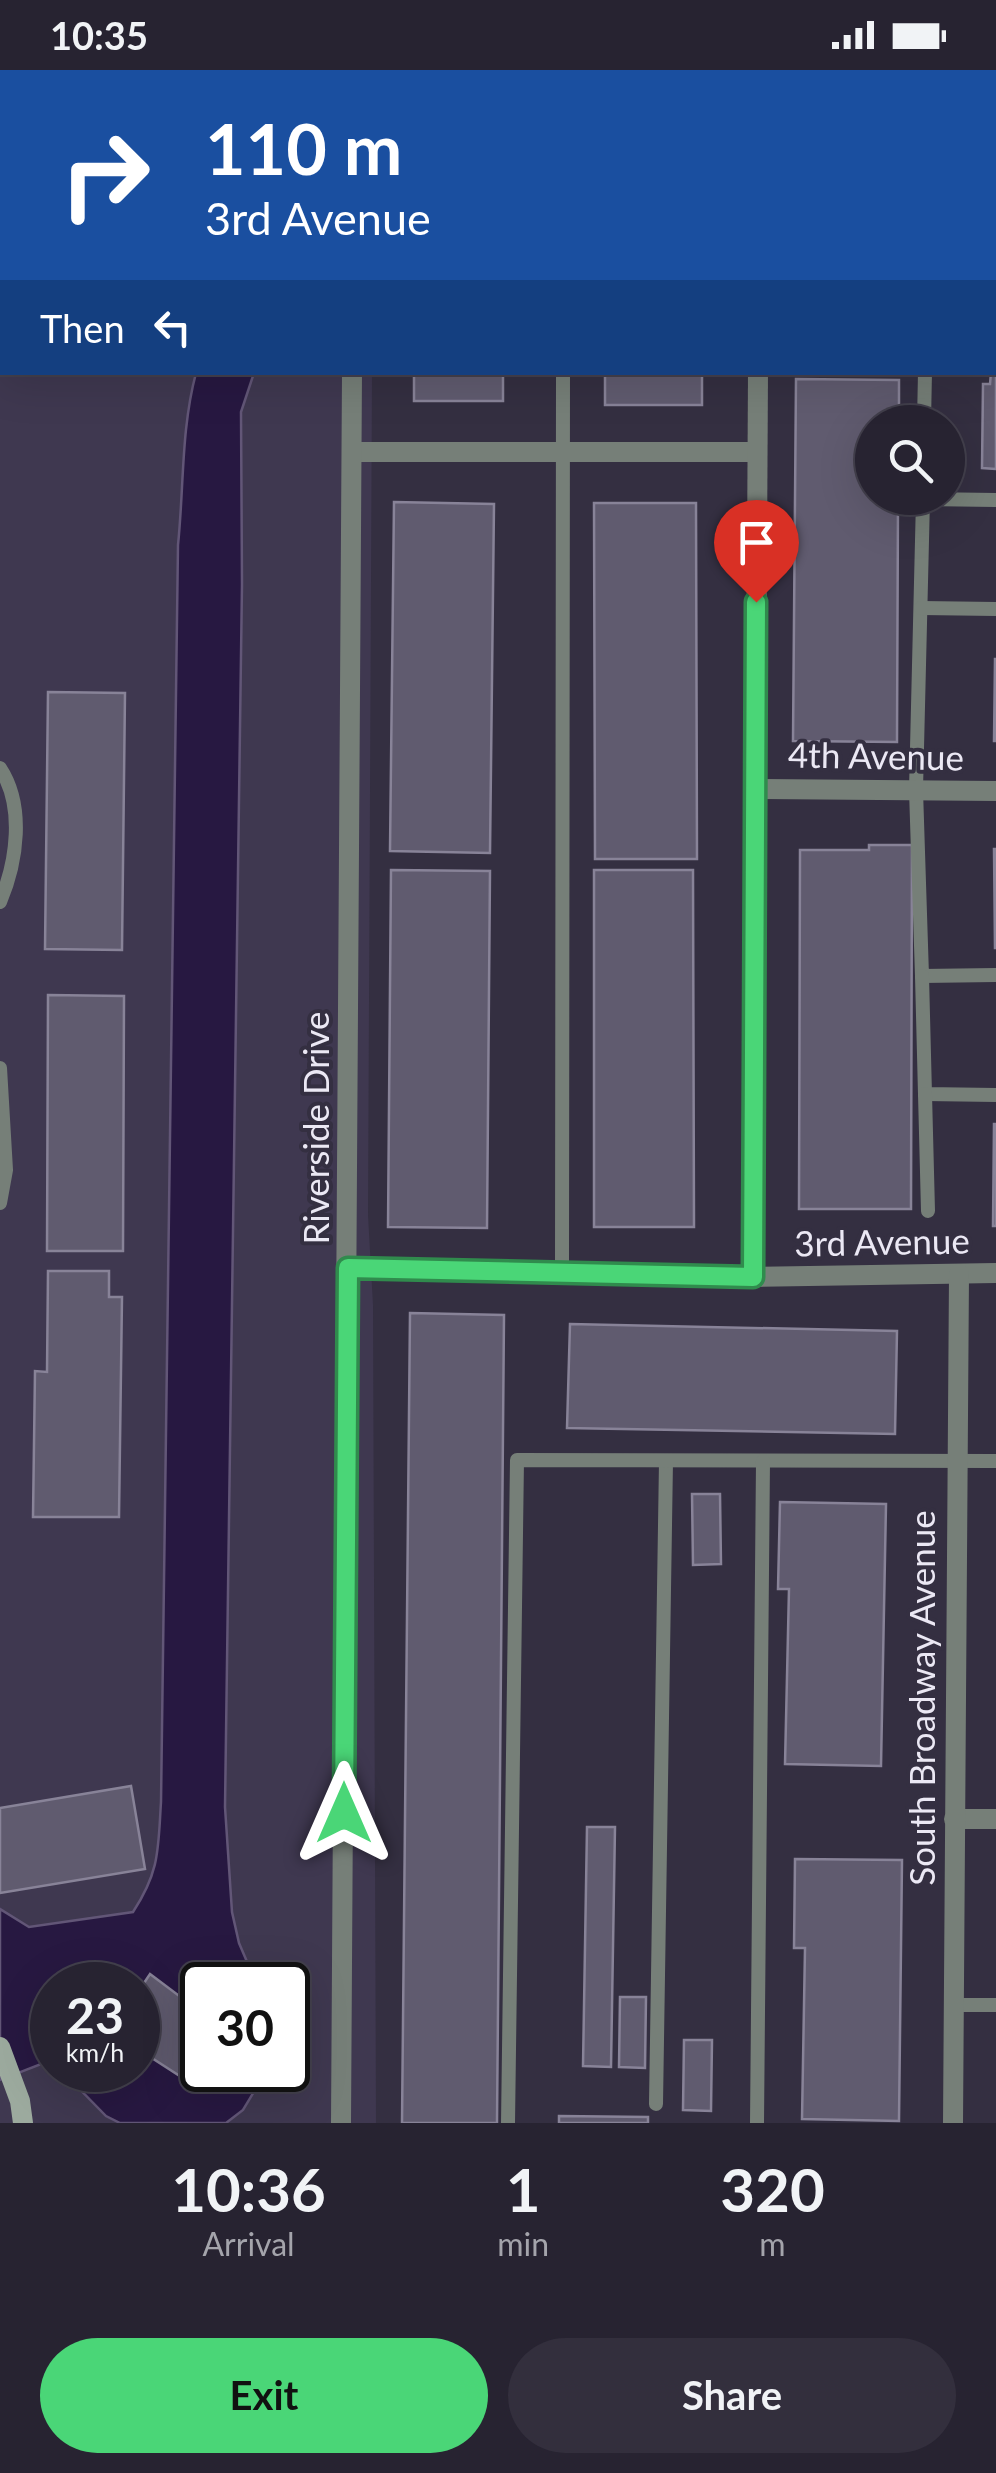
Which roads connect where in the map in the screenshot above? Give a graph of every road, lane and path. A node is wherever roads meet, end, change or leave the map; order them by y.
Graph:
1 (352, 375) edge
2 (563, 375) edge
3 (758, 375) edge
4 (925, 375) edge
5 (924, 405) edge
6 (353, 452) junction
7 (564, 452) junction
8 (757, 452) junction
9 (965, 499) edge
10 (996, 500) edge
11 (922, 515) edge
12 (921, 608) junction
13 (996, 609) edge
14 (0, 768) edge
15 (756, 789) junction
16 (916, 790) junction
17 (996, 791) edge
18 (0, 902) edge
19 (996, 975) edge
20 (922, 976) junction
21 (0, 1068) edge
22 (924, 1094) junction
23 (996, 1095) edge
24 (0, 1203) edge
25 (928, 1211) dead end
26 (348, 1268) junction
27 (562, 1273) junction
28 (959, 1274) junction
29 (996, 1274) edge
30 (753, 1277) junction
31 (666, 1460) junction
32 (958, 1460) junction
33 (762, 1461) junction
34 (996, 1461) edge
35 (954, 1819) junction
36 (996, 1819) edge
37 (954, 2005) junction
38 (996, 2005) edge
39 (0, 2047) edge
40 (656, 2104) dead end
41 (23, 2123) edge
42 (341, 2123) edge
43 (508, 2123) edge
44 (757, 2123) edge
45 (954, 2123) edge

1 - 6 street, Riverside Drive
2 - 7 lane
3 - 8 street
4 - 5 lane
6 - 7 street
6 - 26 street, Riverside Drive
7 - 8 street
7 - 27 lane
8 - 15 street
9 - 10 lane
11 - 12 lane
12 - 13 lane
12 - 16 lane
14 - 18 lane
15 - 16 street, 4th Avenue
15 - 30 street
16 - 17 street, 4th Avenue
16 - 20 lane
19 - 20 lane
20 - 22 lane
21 - 24 lane
22 - 23 lane
22 - 25 lane
26 - 27 street, 3rd Avenue
26 - 42 street, Riverside Drive
27 - 30 street, 3rd Avenue
28 - 29 street, 3rd Avenue
28 - 30 street, 3rd Avenue
28 - 32 street, South Broadway Avenue
31 - 33 lane
31 - 40 lane
31 - 43 lane
32 - 33 lane
32 - 34 lane
32 - 35 street, South Broadway Avenue
33 - 44 lane
35 - 36 street
35 - 37 street, South Broadway Avenue
37 - 38 lane
37 - 45 street, South Broadway Avenue
39 - 41 street

